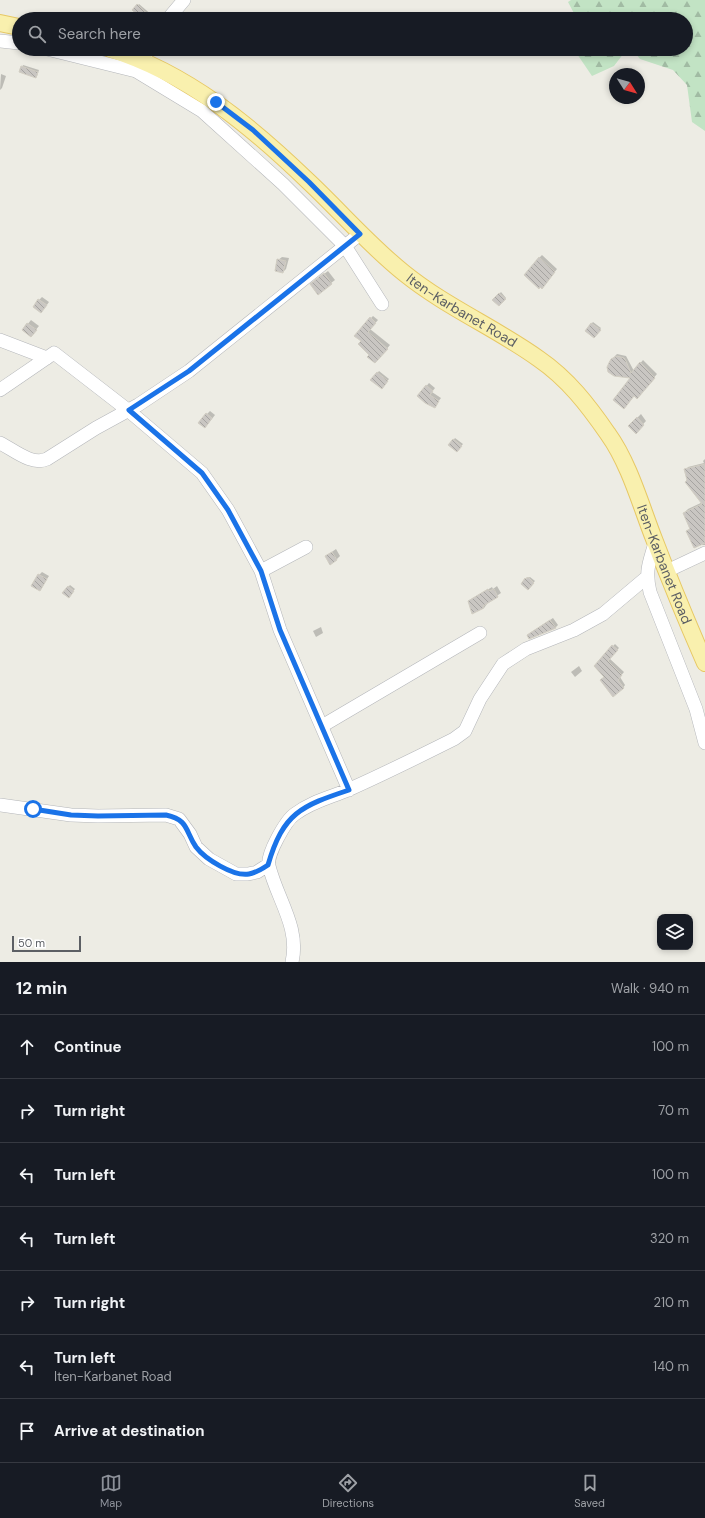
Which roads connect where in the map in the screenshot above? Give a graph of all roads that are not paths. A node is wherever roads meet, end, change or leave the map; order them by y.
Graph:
1 (184, 0) edge
2 (174, 12) edge
3 (0, 23) edge
4 (12, 26) edge
5 (0, 41) edge
6 (12, 42) edge
7 (107, 56) edge
8 (130, 56) edge
9 (142, 60) edge
10 (360, 234) junction
11 (344, 246) junction
12 (382, 304) dead end
13 (0, 340) edge
14 (48, 358) junction
15 (0, 390) edge
16 (129, 410) junction
17 (0, 443) edge
18 (655, 543) junction
19 (306, 547) dead end
20 (705, 553) edge
21 (261, 571) junction
22 (667, 571) junction
23 (646, 577) junction
24 (480, 633) dead end
25 (705, 662) edge
26 (322, 726) junction
27 (705, 743) edge
28 (349, 790) junction
29 (0, 805) edge
30 (268, 865) junction
31 (292, 962) edge

1 - 2 street
3 - 4 main road
5 - 6 street
7 - 9 street
8 - 9 main road, Iten-Karbanet Road
9 - 10 main road, Iten-Karbanet Road
9 - 11 street
10 - 11 street
10 - 18 main road, Iten-Karbanet Road
11 - 12 street
11 - 16 street
13 - 14 street
14 - 15 street
14 - 16 street
16 - 17 street
16 - 21 street
18 - 22 main road, Iten-Karbanet Road
18 - 23 street
19 - 21 street
20 - 22 street
21 - 26 street
22 - 25 main road, Iten-Karbanet Road
23 - 27 street
23 - 28 street
24 - 26 street
26 - 28 street
28 - 30 street
29 - 30 street
30 - 31 street

